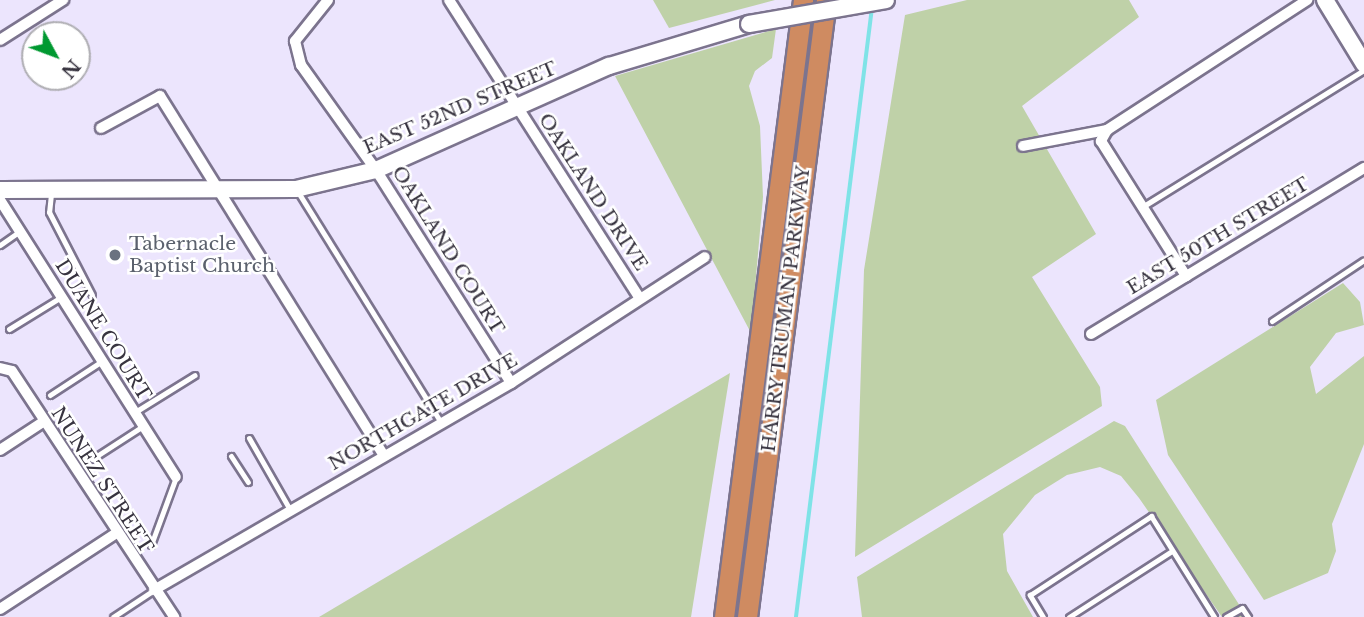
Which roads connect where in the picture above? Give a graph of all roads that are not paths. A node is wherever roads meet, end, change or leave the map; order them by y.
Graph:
1 (63, 0) edge
2 (328, 0) edge
3 (449, 0) edge
4 (803, 0) edge
5 (826, 0) edge
6 (886, 0) edge
7 (1307, 0) edge
8 (1325, 0) edge
9 (0, 40) edge
10 (1364, 64) edge
11 (1364, 70) edge
12 (517, 106) junction
13 (101, 128) dead end
14 (1107, 130) junction
15 (1023, 146) dead end
16 (1364, 167) edge
17 (376, 170) junction
18 (296, 189) junction
19 (0, 190) edge
20 (51, 191) junction
21 (220, 193) junction
22 (0, 200) edge
23 (1143, 207) junction
24 (20, 232) junction
25 (0, 245) edge
26 (705, 257) dead end
27 (1364, 260) edge
28 (792, 267) junction
29 (1186, 276) junction
30 (92, 295) dead end
31 (61, 297) junction
32 (639, 297) junction
33 (1272, 321) dead end
34 (9, 329) dead end
35 (1091, 334) dead end
36 (102, 361) junction
37 (0, 368) edge
38 (195, 375) dead end
39 (511, 383) junction
40 (50, 395) dead end
41 (135, 412) junction
42 (43, 422) junction
43 (441, 423) junction
44 (144, 426) junction
45 (249, 438) dead end
46 (0, 450) edge
47 (231, 456) dead end
48 (384, 456) junction
49 (92, 459) dead end
50 (176, 477) joint
51 (248, 482) dead end
52 (289, 508) junction
53 (116, 534) junction
54 (151, 545) dead end
55 (1172, 551) junction
56 (153, 590) junction
57 (0, 609) edge
58 (113, 617) edge
59 (174, 617) edge
60 (724, 617) edge
61 (747, 617) edge
62 (757, 617) edge
63 (1043, 617) edge
64 (1069, 617) edge
65 (1214, 617) edge
66 (1226, 617) edge
67 (1248, 617) edge

1 - 9 street
2 - 17 street, OAKLAND COURT
3 - 12 street, OAKLAND DRIVE
4 - 60 highway, HARRY TRUMAN PARKWAY
5 - 28 highway, HARRY TRUMAN PARKWAY
6 - 12 main road, EAST 52ND STREET, bridge
7 - 14 street
8 - 10 main road
11 - 23 lane
12 - 17 main road, EAST 52ND STREET
12 - 32 street, OAKLAND DRIVE
13 - 21 street
14 - 15 street
14 - 23 street
16 - 29 street, EAST 50TH STREET
17 - 18 main road, EAST 52ND STREET
17 - 39 street, OAKLAND COURT
18 - 21 main road, EAST 52ND STREET
18 - 43 lane
19 - 20 main road, EAST 52ND STREET
20 - 21 main road, EAST 52ND STREET
20 - 30 lane
21 - 48 street
22 - 24 street, DUANE COURT
23 - 29 street
24 - 25 lane
24 - 31 street, DUANE COURT
26 - 32 street, NORTHGATE DRIVE
27 - 33 lane
28 - 61 highway, HARRY TRUMAN PARKWAY
28 - 62 highway
29 - 35 street, EAST 50TH STREET
31 - 34 lane
31 - 36 street, DUANE COURT
32 - 39 street, NORTHGATE DRIVE
36 - 40 lane
36 - 41 street, DUANE COURT
37 - 42 street, NUNEZ STREET
38 - 41 lane
39 - 43 street, NORTHGATE DRIVE
41 - 44 street, DUANE COURT
42 - 46 street
42 - 53 street, NUNEZ STREET
43 - 48 street, NORTHGATE DRIVE
44 - 49 lane
44 - 50 street, DUANE COURT
45 - 52 lane
47 - 51 lane
48 - 52 street, NORTHGATE DRIVE
50 - 54 lane
52 - 56 street, NORTHGATE DRIVE
53 - 56 street, NUNEZ STREET
53 - 57 street
55 - 63 lane
55 - 64 lane
55 - 65 lane
56 - 58 lane
56 - 59 street, NUNEZ STREET
66 - 67 lane

